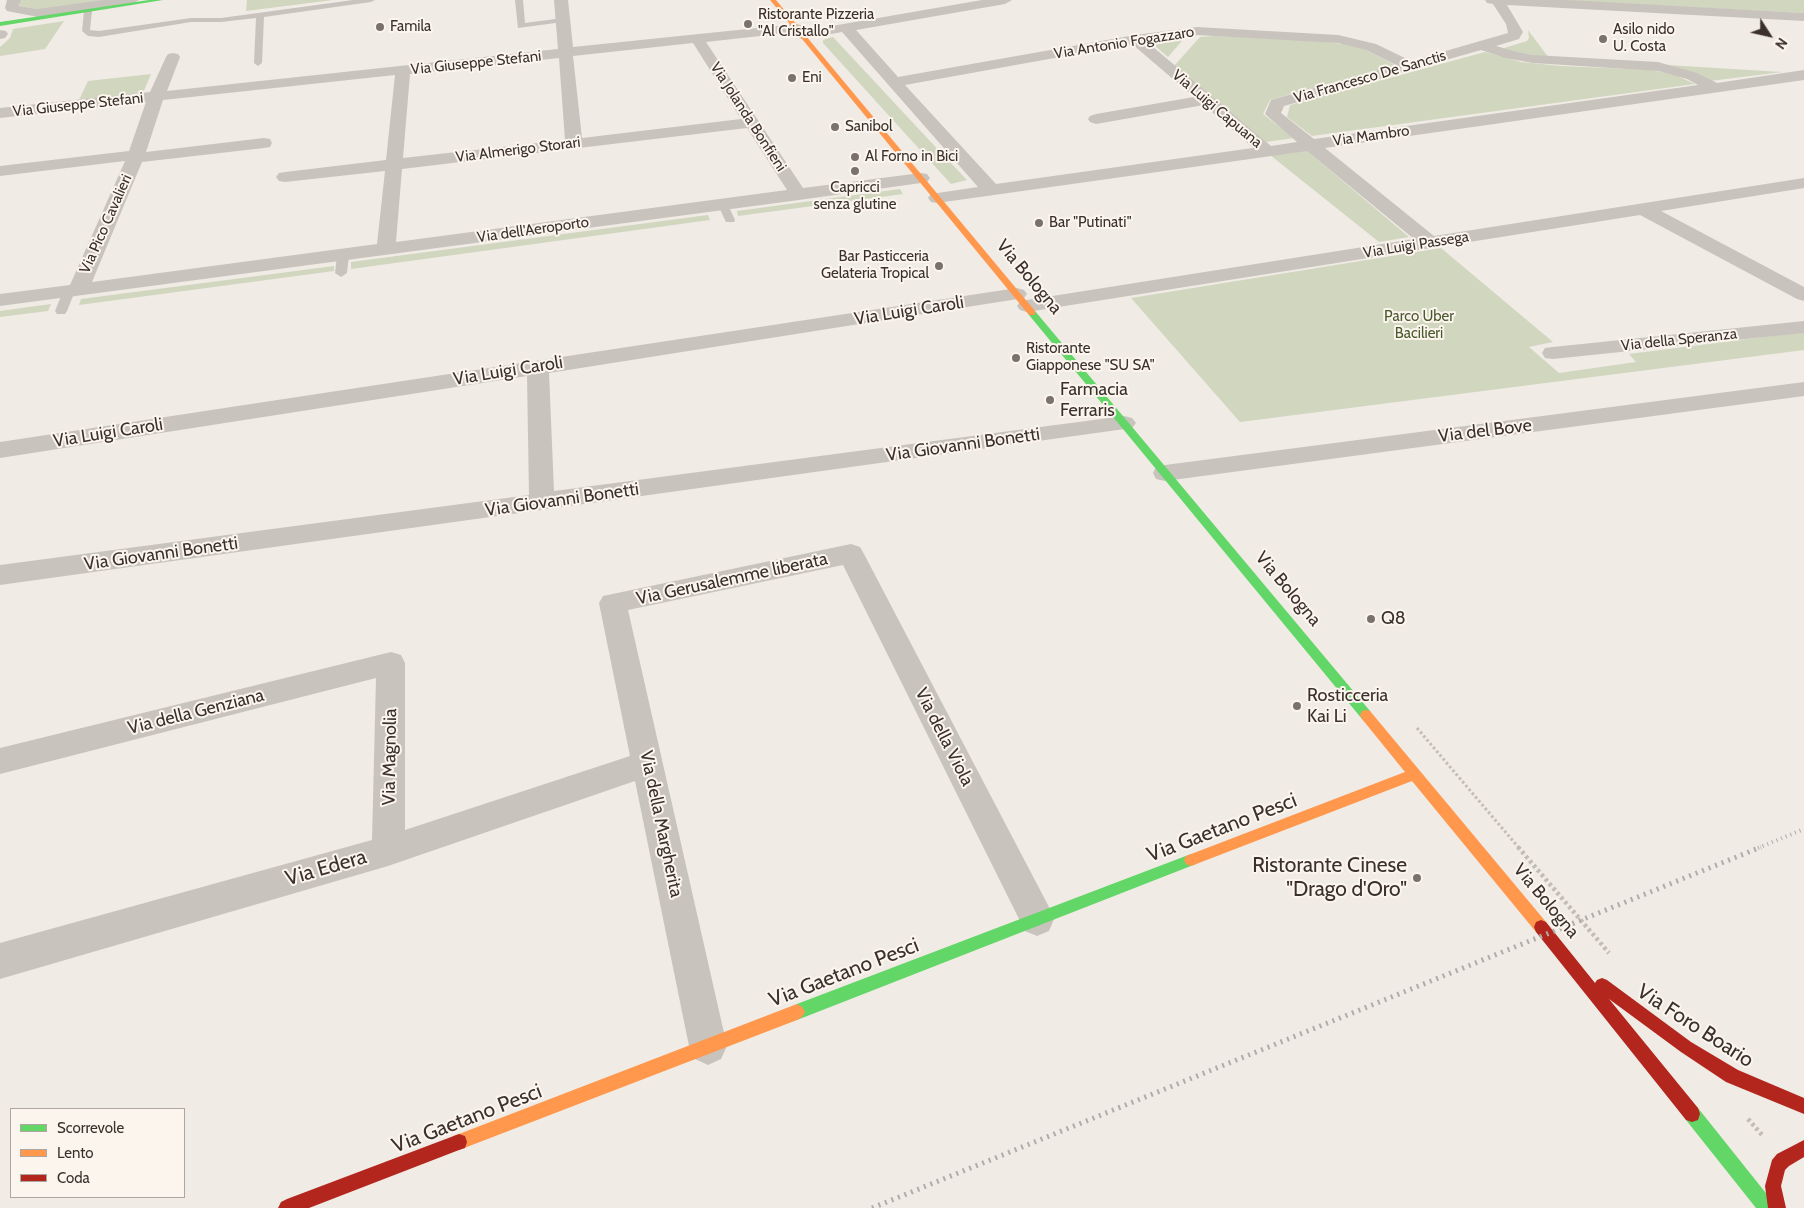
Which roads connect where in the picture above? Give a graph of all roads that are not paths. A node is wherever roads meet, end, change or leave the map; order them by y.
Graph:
1 (14, 0) edge
2 (132, 0) edge
3 (160, 0) edge
4 (371, 0) edge
5 (519, 0) edge
6 (561, 0) edge
7 (773, 0) edge
8 (1005, 0) edge
9 (1492, 0) edge
10 (1497, 0) edge
11 (963, 3) edge
12 (88, 11) junction
13 (260, 15) junction
14 (1804, 16) edge
15 (563, 20) junction
16 (0, 23) edge
17 (846, 28) junction
18 (1197, 31) junction
19 (799, 32) junction
20 (696, 39) junction
21 (1135, 39) junction
22 (1483, 46) junction
23 (566, 53) junction
24 (173, 57) dead end
25 (258, 63) dead end
26 (1167, 66) junction
27 (1410, 66) junction
28 (403, 70) junction
29 (1804, 75) edge
30 (895, 82) junction
31 (1714, 88) junction
32 (156, 97) junction
33 (1207, 100) junction
34 (0, 113) edge
35 (1096, 119) dead end
36 (752, 123) junction
37 (264, 143) dead end
38 (574, 143) junction
39 (1310, 144) junction
40 (1268, 151) junction
41 (136, 157) junction
42 (394, 164) junction
43 (0, 171) edge
44 (285, 176) dead end
45 (921, 178) junction
46 (1804, 183) edge
47 (991, 190) junction
48 (799, 195) junction
49 (937, 198) junction
50 (1643, 209) junction
51 (1431, 243) junction
52 (386, 249) junction
53 (73, 291) junction
54 (1804, 295) edge
55 (0, 300) edge
56 (1022, 300) junction
57 (61, 311) dead end
58 (1804, 326) edge
59 (1553, 353) dead end
60 (538, 367) junction
61 (1804, 389) edge
62 (1124, 423) junction
63 (0, 450) edge
64 (1165, 472) junction
65 (542, 502) junction
66 (851, 554) joint
67 (0, 575) edge
68 (613, 603) joint
69 (391, 663) joint
70 (0, 761) edge
71 (648, 762) junction
72 (1415, 774) junction
73 (388, 851) junction
74 (1037, 919) junction
75 (0, 961) edge
76 (1572, 964) junction
77 (708, 1046) junction
78 (1804, 1106) edge
79 (1804, 1148) edge
80 (288, 1208) edge
81 (1766, 1208) edge
82 (1777, 1208) edge

1 - 2 street
3 - 12 street
4 - 13 lane
5 - 15 lane
6 - 15 street
7 - 19 street, Via Bologna
8 - 11 street, Via Giuseppe Stefani
9 - 10 street
10 - 14 street
10 - 22 street, Via Francesco De Sanctis
11 - 17 street, Via Giuseppe Stefani
12 - 13 lane
12 - 16 street
13 - 25 lane
15 - 23 street
17 - 19 street, Via Giuseppe Stefani
17 - 30 street
18 - 21 street, Via Antonio Fogazzaro
18 - 26 street, Via Luigi Capuana
18 - 27 street, Via Antonio Fogazzaro
19 - 20 street, Via Giuseppe Stefani
19 - 45 street, Via Bologna
20 - 23 street, Via Giuseppe Stefani
20 - 36 street, Via Jolanda Bonfieni
21 - 26 street, Via Luigi Capuana
21 - 30 street, Via Antonio Fogazzaro
22 - 27 street, Via Francesco De Sanctis
22 - 31 street
23 - 28 street, Via Giuseppe Stefani
23 - 38 street
24 - 32 street, Via Giuseppe Stefani
26 - 33 street, Via Luigi Capuana
27 - 39 street, Via Francesco De Sanctis
28 - 32 street, Via Giuseppe Stefani
28 - 42 street
29 - 31 street, Via Mambro
30 - 47 street
31 - 39 street, Via Mambro
32 - 34 street, Via Giuseppe Stefani
32 - 41 street, Via Pico Cavalieri
33 - 35 street
33 - 40 street, Via Luigi Capuana
36 - 38 street, Via Almerigo Storari
36 - 48 street, Via Jolanda Bonfieni
37 - 41 street, Via Pico Cavalieri
38 - 42 street, Via Almerigo Storari
39 - 40 street, Via Mambro
39 - 51 street, Via Francesco De Sanctis
40 - 47 street, Via Mambro
41 - 43 street
41 - 53 street, Via Pico Cavalieri
42 - 44 street, Via Almerigo Storari
42 - 52 street
45 - 48 street, Via dell'Aeroporto
45 - 49 street, Via Bologna
46 - 50 street, Via Luigi Passega
47 - 49 street, Via Mambro
48 - 52 street, Via dell'Aeroporto
49 - 56 street, Via Bologna
50 - 51 street, Via Luigi Passega
50 - 54 street
51 - 56 street, Via Luigi Passega
52 - 53 street, Via dell'Aeroporto
53 - 55 street, Via dell'Aeroporto
53 - 57 lane
56 - 60 street, Via Luigi Caroli
56 - 62 street, Via Bologna
58 - 59 street, Via della Speranza
60 - 63 street, Via Luigi Caroli
60 - 65 street
61 - 64 street, Via del Bove
62 - 64 street, Via Bologna
62 - 65 street, Via Giovanni Bonetti
64 - 72 street, Via Bologna
65 - 67 street, Via Giovanni Bonetti
66 - 68 street, Via Gerusalemme liberata
66 - 74 street, Via della Viola
68 - 71 street, Via della Margherita
69 - 70 street, Via della Genziana
69 - 73 street, Via Magnolia
71 - 73 street, Via Edera
71 - 77 street, Via della Margherita
72 - 74 street, Via Gaetano Pesci
72 - 76 street, Via Bologna
73 - 75 street, Via Edera
74 - 77 street, Via Gaetano Pesci
76 - 78 street, Via Foro Boario
76 - 81 street, Via Bologna
77 - 80 street, Via Gaetano Pesci
79 - 82 street

